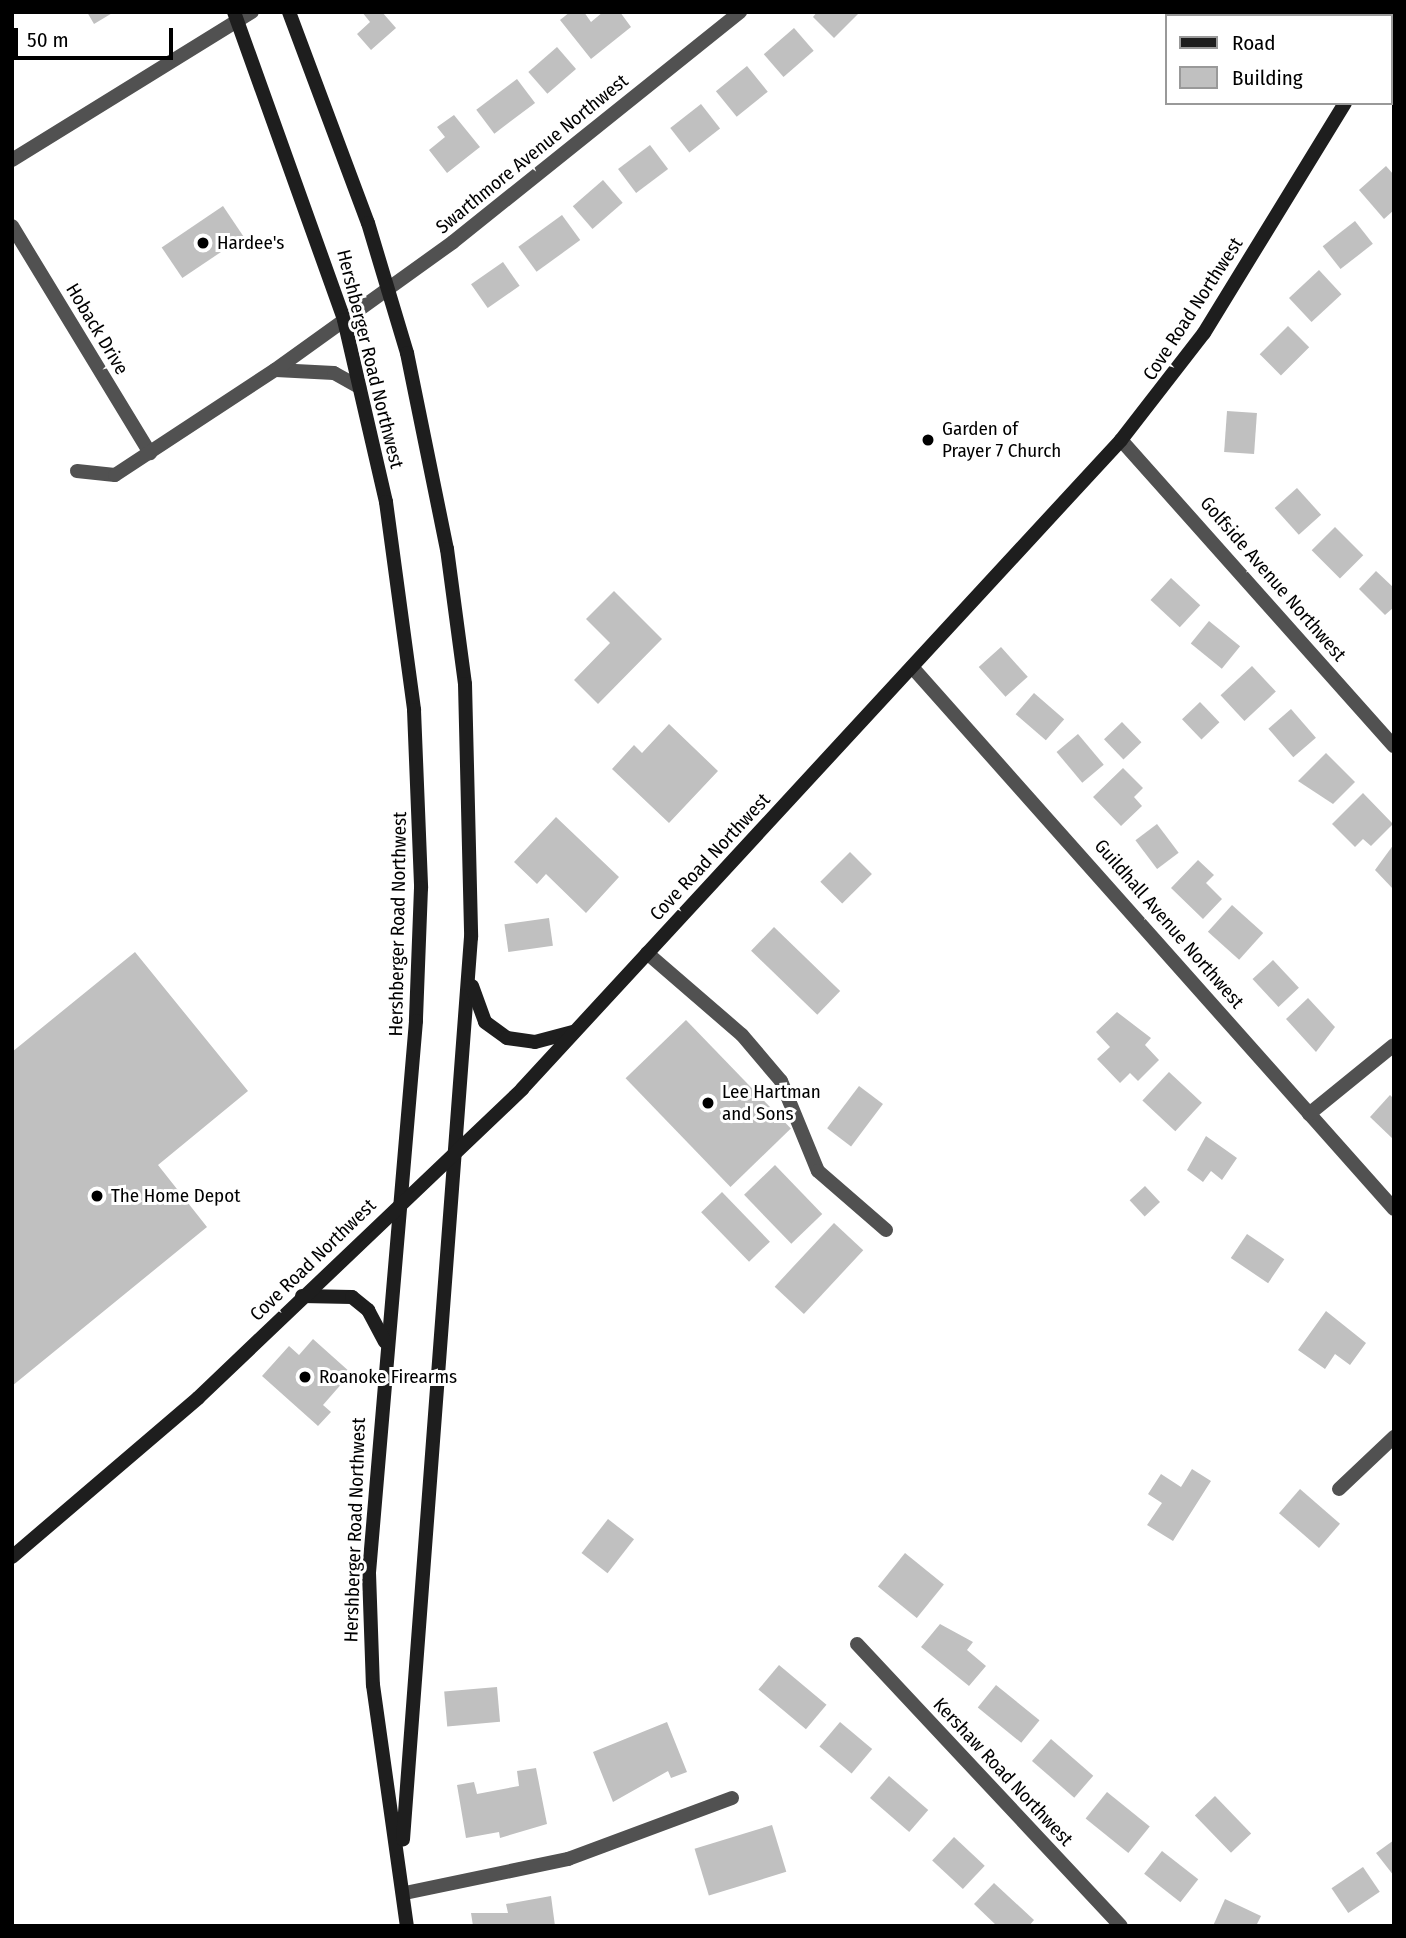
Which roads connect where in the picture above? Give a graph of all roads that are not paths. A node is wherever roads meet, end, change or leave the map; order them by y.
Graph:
1 (252, 12) edge
2 (289, 12) edge
3 (740, 12) edge
4 (236, 18) edge
5 (1344, 105) edge
6 (12, 160) edge
7 (12, 226) edge
8 (388, 289) junction
9 (344, 320) junction
10 (275, 370) junction
11 (359, 387) junction
12 (1121, 440) junction
13 (150, 453) junction
14 (77, 471) dead end
15 (912, 667) junction
16 (1394, 746) edge
17 (647, 953) junction
18 (469, 970) junction
19 (575, 1032) junction
20 (1394, 1045) edge
21 (1309, 1114) junction
22 (457, 1151) junction
23 (401, 1203) junction
24 (1394, 1209) edge
25 (886, 1230) dead end
26 (302, 1296) junction
27 (385, 1342) junction
28 (1394, 1437) edge
29 (1339, 1489) dead end
30 (12, 1557) edge
31 (857, 1644) dead end
32 (732, 1798) dead end
33 (402, 1858) junction
34 (405, 1894) junction
35 (407, 1926) edge
36 (1121, 1926) edge

1 - 4 street
2 - 8 main road, Hershberger Road Northwest
3 - 8 street, Swarthmore Avenue Northwest
4 - 6 street
4 - 9 main road, Hershberger Road Northwest
5 - 12 main road, Cove Road Northwest
7 - 13 street, Hoback Drive
8 - 9 street, Swarthmore Avenue Northwest
8 - 18 main road, Hershberger Road Northwest
9 - 10 street, Swarthmore Avenue Northwest
9 - 11 main road, Hershberger Road Northwest
10 - 11 street
10 - 13 street, Swarthmore Avenue Northwest
11 - 23 main road, Hershberger Road Northwest
12 - 15 main road, Cove Road Northwest
12 - 16 street, Golfside Avenue Northwest
13 - 14 street, Swarthmore Avenue Northwest
15 - 17 main road, Cove Road Northwest
15 - 21 street, Guildhall Avenue Northwest
17 - 19 main road, Cove Road Northwest
17 - 25 street
18 - 19 main road
18 - 22 main road, Hershberger Road Northwest
19 - 22 main road, Cove Road Northwest
20 - 21 street
21 - 24 street, Guildhall Avenue Northwest
22 - 23 main road, Cove Road Northwest
22 - 33 main road, Hershberger Road Northwest
23 - 26 main road, Cove Road Northwest
23 - 27 main road, Hershberger Road Northwest
26 - 27 main road
26 - 30 main road, Cove Road Northwest
27 - 33 main road, Hershberger Road Northwest
28 - 29 street
31 - 36 street, Kershaw Road Northwest
32 - 34 street
33 - 34 main road, Hershberger Road Northwest
34 - 35 main road, Hershberger Road Northwest

